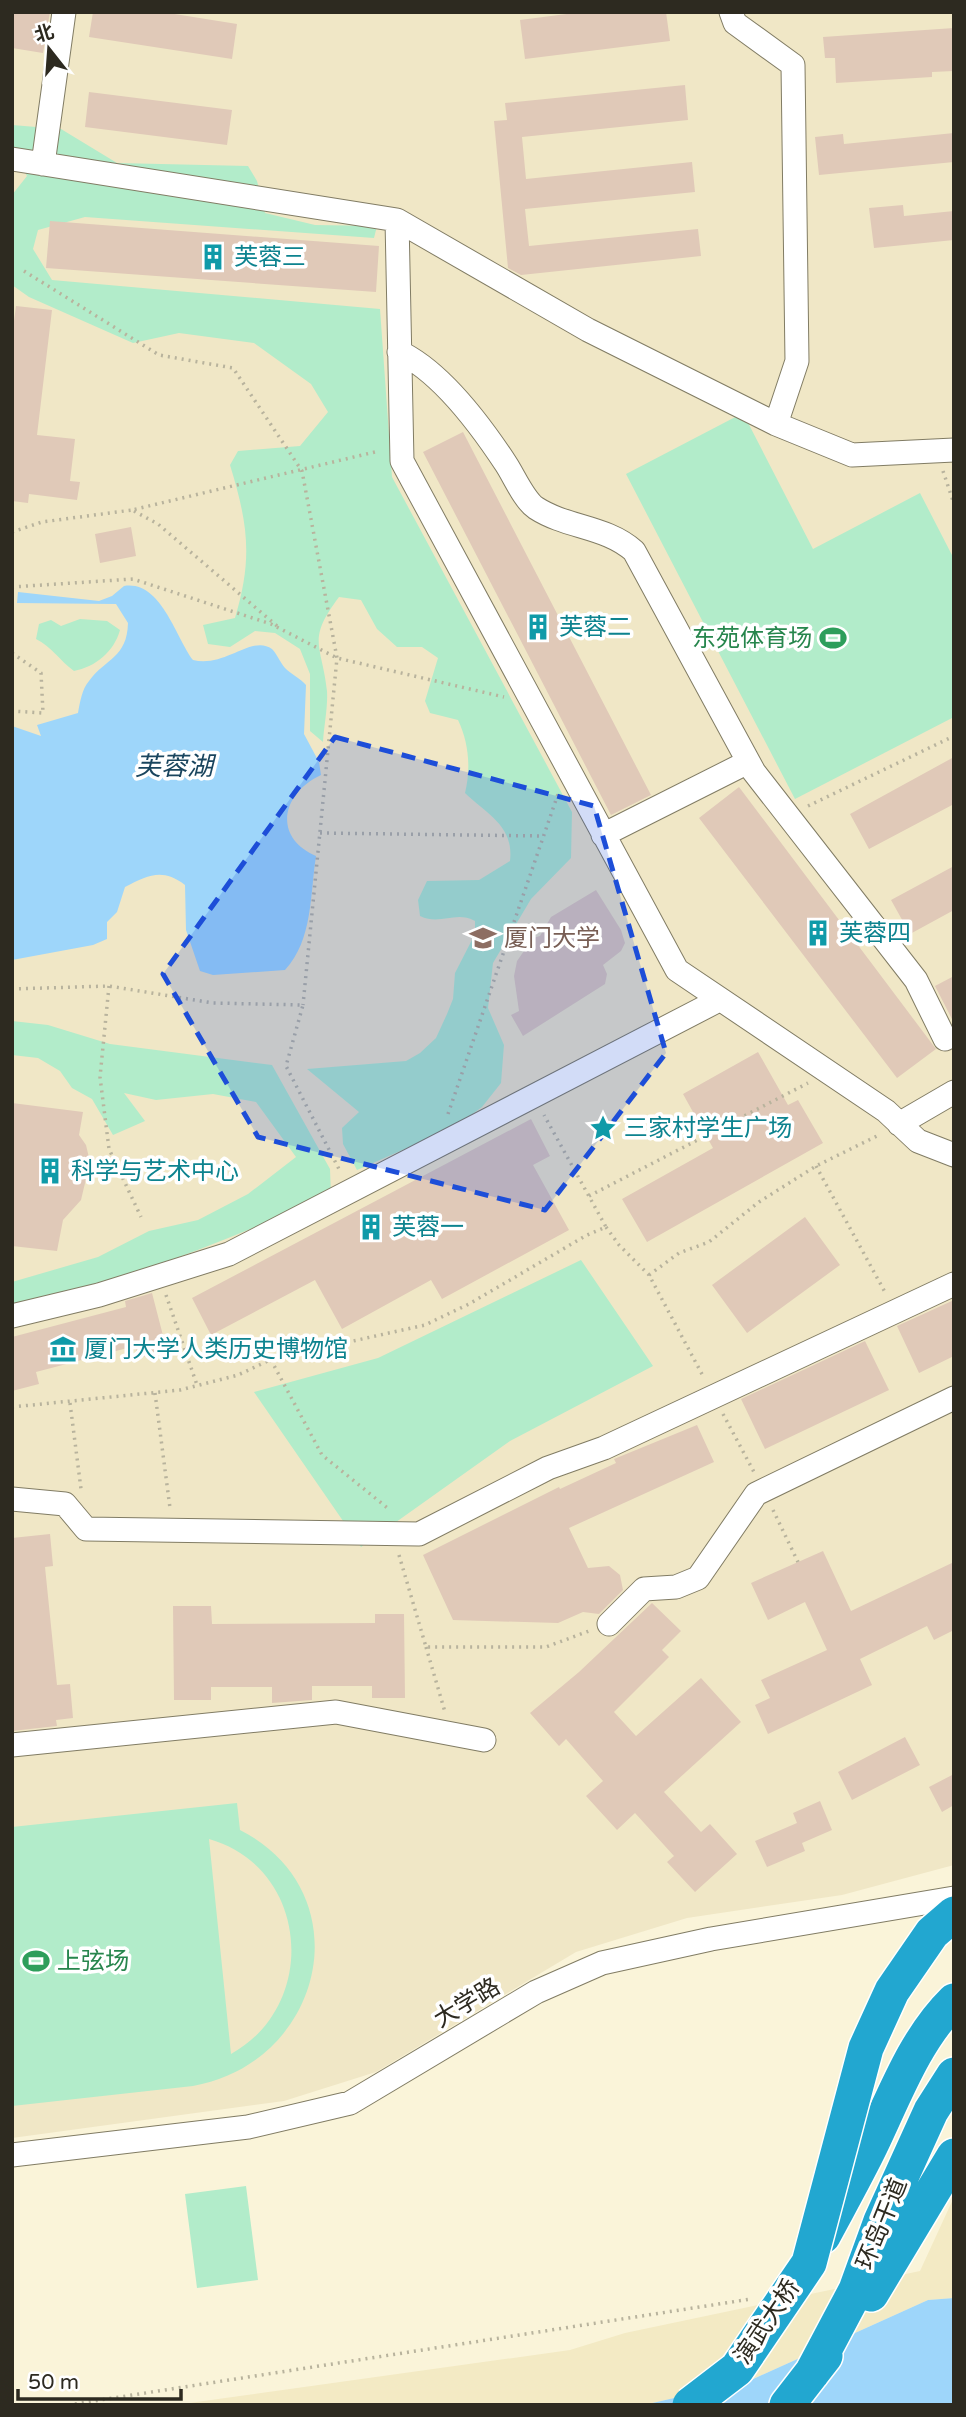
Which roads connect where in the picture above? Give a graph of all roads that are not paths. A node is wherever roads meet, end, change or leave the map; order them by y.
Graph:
1 (64, 12) edge
2 (732, 12) edge
3 (12, 159) edge
4 (43, 164) junction
5 (397, 220) junction
6 (400, 352) junction
7 (776, 424) junction
8 (945, 451) edge
9 (748, 762) junction
10 (603, 835) junction
11 (719, 1000) junction
12 (945, 1039) dead end
13 (954, 1092) edge
14 (899, 1124) junction
15 (954, 1155) edge
16 (954, 1284) edge
17 (12, 1316) edge
18 (954, 1398) edge
19 (12, 1499) edge
20 (609, 1624) road end
21 (484, 1740) dead end
22 (12, 1745) edge
23 (954, 1898) edge
24 (954, 1914) edge
25 (954, 2001) edge
26 (954, 2075) edge
27 (12, 2155) edge
28 (954, 2156) edge
29 (808, 2263) junction
30 (812, 2373) junction
31 (690, 2405) edge
32 (787, 2405) edge

1 - 4 street
2 - 7 street
3 - 4 street
4 - 5 street
5 - 6 street
5 - 7 street
6 - 9 street
6 - 10 street
7 - 8 street
9 - 10 street
9 - 12 street
10 - 11 street
11 - 14 street
11 - 17 street
13 - 14 street
14 - 15 street
16 - 19 street
18 - 20 street
21 - 22 street
23 - 27 street, 大学路
24 - 29 highway, bridge
25 - 29 highway, 环岛干道, bridge
26 - 30 highway, 环岛干道
28 - 30 highway
29 - 31 highway, 演武大桥, bridge
30 - 32 highway

